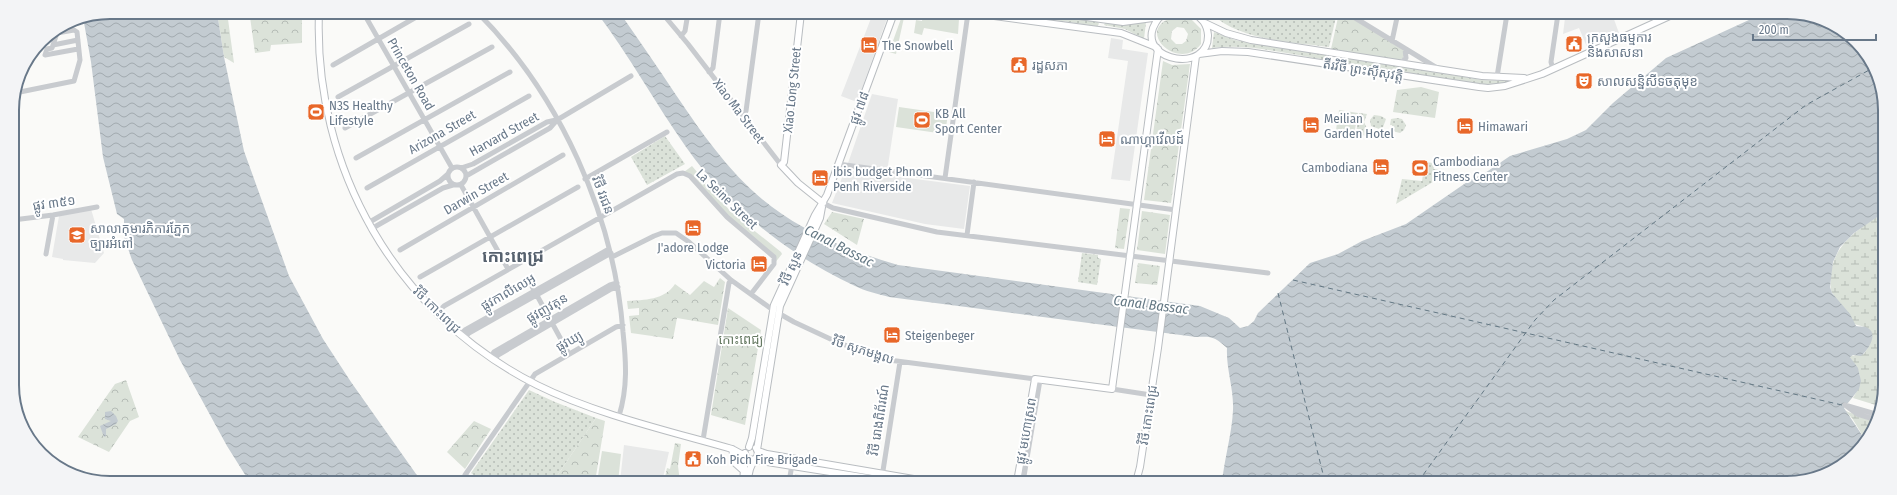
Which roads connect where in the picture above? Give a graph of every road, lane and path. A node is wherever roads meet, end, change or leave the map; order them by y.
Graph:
1 (319, 19) edge
2 (367, 19) edge
3 (413, 19) edge
4 (483, 19) edge
5 (667, 19) edge
6 (687, 19) edge
7 (719, 19) edge
8 (757, 19) edge
9 (800, 19) edge
10 (892, 19) edge
11 (967, 19) edge
12 (1017, 19) edge
13 (1101, 19) edge
14 (1138, 19) edge
15 (1160, 19) edge
16 (1202, 19) edge
17 (1204, 19) edge
18 (1357, 19) edge
19 (1397, 19) edge
20 (1506, 19) edge
21 (1557, 19) edge
22 (1663, 19) edge
23 (469, 24) dead end
24 (64, 32) edge
25 (681, 36) junction
26 (55, 38) edge
27 (378, 39) junction
28 (78, 40) junction
29 (1392, 41) junction
30 (53, 45) junction
31 (492, 47) dead end
32 (1157, 48) junction
33 (78, 49) junction
34 (1405, 49) junction
35 (1334, 52) junction
36 (1198, 55) junction
37 (1401, 63) junction
38 (333, 65) dead end
39 (1332, 65) junction
40 (394, 66) junction
41 (1438, 69) junction
42 (1553, 69) junction
43 (510, 72) dead end
44 (708, 72) junction
45 (631, 76) dead end
46 (1497, 77) junction
47 (1511, 77) junction
48 (1526, 78) junction
49 (1511, 84) junction
50 (21, 92) edge
51 (409, 93) junction
52 (529, 96) dead end
53 (338, 97) dead end
54 (742, 115) junction
55 (424, 120) junction
56 (557, 120) junction
57 (345, 128) dead end
58 (667, 132) dead end
59 (508, 144) junction
60 (440, 147) junction
61 (511, 150) junction
62 (563, 155) dead end
63 (356, 158) dead end
64 (838, 164) junction
65 (781, 165) junction
66 (452, 168) junction
67 (461, 168) junction
68 (448, 174) junction
69 (466, 176) junction
70 (945, 178) junction
71 (585, 179) junction
72 (974, 182) junction
73 (453, 185) junction
74 (461, 185) junction
75 (578, 187) dead end
76 (367, 188) dead end
77 (415, 196) junction
78 (418, 202) junction
79 (823, 203) junction
80 (1137, 204) junction
81 (98, 207) dead end
82 (473, 207) junction
83 (1176, 210) junction
84 (53, 215) junction
85 (600, 217) junction
86 (19, 219) edge
87 (370, 226) junction
88 (967, 235) junction
89 (490, 237) junction
90 (400, 250) dead end
91 (611, 253) junction
92 (46, 254) dead end
93 (1130, 256) junction
94 (1169, 261) junction
95 (508, 269) junction
96 (1268, 273) dead end
97 (420, 277) dead end
98 (528, 279) dead end
99 (731, 280) junction
100 (618, 285) junction
101 (535, 292) junction
102 (751, 294) junction
103 (776, 312) junction
104 (436, 313) junction
105 (551, 321) junction
106 (623, 325) junction
107 (463, 336) junction
108 (569, 354) junction
109 (493, 358) junction
110 (900, 362) junction
111 (1037, 380) junction
112 (530, 381) junction
113 (1112, 389) junction
114 (1151, 395) junction
115 (1873, 413) edge
116 (619, 416) junction
117 (1872, 418) edge
118 (703, 440) junction
119 (748, 448) junction
120 (732, 449) junction
121 (758, 450) junction
122 (745, 456) junction
123 (754, 460) junction
124 (792, 462) junction
125 (744, 471) junction
126 (467, 476) edge
127 (744, 476) edge
128 (747, 476) edge
129 (790, 476) edge
130 (870, 476) edge
131 (881, 476) edge
132 (1018, 476) edge
133 (1024, 476) edge
134 (1138, 476) edge

1 - 87 main road, វិថី កោះពេជ្រ
2 - 27 street, Princeton Road
3 - 27 street
4 - 56 street, វិថី វរជន
5 - 25 street, Xiao Ma Street
6 - 25 street
7 - 44 street
8 - 54 street
9 - 65 main road, Xiao Long Street
10 - 64 main road, ផ្លូវ ៧៨
11 - 70 street
12 - 32 main road, តីរវិថី ព្រះស៊ីសុវត្តិ
13 - 14 main road
15 - 32 main road
16 - 36 main road, វិថី កោះពេជ្រ
17 - 35 main road, តីរវិថី ព្រះស៊ីសុវត្តិ
18 - 29 street, តីរវិថី ព្រះស៊ីសុវត្តិ
19 - 29 street
20 - 46 street
21 - 42 street
22 - 42 main road, តីរវិថី ព្រះស៊ីសុវត្តិ
23 - 40 street
24 - 28 street
25 - 44 street, Xiao Ma Street
26 - 30 street
27 - 38 street
27 - 40 street, Princeton Road
28 - 30 street
28 - 33 street
29 - 34 street, តីរវិថី ព្រះស៊ីសុវត្តិ
30 - 33 street
31 - 51 street
32 - 36 main road, តីរវិថី ព្រះស៊ីសុវត្តិ
32 - 80 main road
33 - 50 street
34 - 37 street, តីរវិថី ព្រះស៊ីសុវត្តិ
34 - 41 street, តីរវិថី ព្រះស៊ីសុវត្តិ
35 - 37 main road, តីរវិថី ព្រះស៊ីសុវត្តិ
35 - 39 main road
36 - 39 main road, តីរវិថី ព្រះស៊ីសុវត្តិ
36 - 83 main road, វិថី កោះពេជ្រ
37 - 41 main road, តីរវិថី ព្រះស៊ីសុវត្តិ
39 - 49 main road, តីរវិថី ព្រះស៊ីសុវត្តិ
40 - 51 street, Princeton Road
40 - 53 street
41 - 46 main road, តីរវិថី ព្រះស៊ីសុវត្តិ
42 - 48 main road, តីរវិថី ព្រះស៊ីសុវត្តិ
43 - 55 street
44 - 54 street, Xiao Ma Street
45 - 56 street, Harvard Street
46 - 47 main road, តីរវិថី ព្រះស៊ីសុវត្តិ
47 - 48 main road, តីរវិថី ព្រះស៊ីសុវត្តិ
47 - 49 main road
48 - 49 main road, តីរវិថី ព្រះស៊ីសុវត្តិ
51 - 55 street, Princeton Road
51 - 57 street
52 - 60 street, Arizona Street
54 - 65 street, Xiao Ma Street
55 - 60 street, Princeton Road
55 - 63 street
56 - 59 street, Harvard Street
56 - 61 street, Harvard Street
56 - 71 street, វិថី វរជន
58 - 71 street
59 - 61 street
59 - 67 street, Harvard Street
60 - 66 street, Princeton Road
60 - 76 street, Arizona Street
61 - 69 street, Harvard Street
62 - 82 street, Darwin Street
64 - 70 street
64 - 79 main road, ផ្លូវ ៧៨
65 - 79 main road, Xiao Ma Street
66 - 67 street
66 - 68 street
67 - 69 street
68 - 73 street
68 - 77 street
69 - 74 street
70 - 72 street
71 - 85 street, វិថី វរជន
72 - 80 street
72 - 88 street
73 - 74 street
73 - 78 street
74 - 82 street
75 - 89 street
77 - 78 street
77 - 87 street
78 - 87 street
79 - 88 street
79 - 103 main road, វិថី សួន
80 - 83 street
80 - 93 main road
81 - 84 street, ផ្លូវ ៣៥១
82 - 89 street
82 - 90 street, Darwin Street
83 - 94 main road, វិថី កោះពេជ្រ
84 - 86 street, ផ្លូវ ៣៥១
84 - 92 street
85 - 91 street, វិថី វរជន
85 - 95 street, La Seine Street
85 - 102 street, La Seine Street
87 - 104 main road, វិថី កោះពេជ្រ
88 - 93 street
89 - 95 street
89 - 97 street
91 - 99 street, វិថី សុភមង្គល
91 - 100 street, វិថី វរជន
91 - 101 street, ផ្លូវកាលីលេអូ
93 - 94 street
93 - 113 main road
94 - 96 street
94 - 114 main road, វិថី កោះពេជ្រ
95 - 104 street, La Seine Street
98 - 101 street
99 - 102 street, វិថី សុភមង្គល
99 - 118 street
100 - 105 street, ផ្លូវញូវតុន
100 - 106 street, វិថី វរជន
101 - 105 street
101 - 107 street, ផ្លូវកាលីលេអូ
102 - 103 street, វិថី សុភមង្គល
103 - 110 street, វិថី សុភមង្គល
103 - 119 main road, វិថី សួន
103 - 121 main road, វិថី សួន
104 - 107 main road, វិថី កោះពេជ្រ
105 - 108 street
105 - 109 street, ផ្លូវញូវតុន
106 - 108 street, ផ្លូវឃ្យូ
106 - 116 street, វិថី វរជន
107 - 109 main road, វិថី កោះពេជ្រ
108 - 112 street, ផ្លូវឃ្យូ
109 - 112 main road, វិថី កោះពេជ្រ
110 - 111 street, វិថី សុភមង្គល
110 - 131 street, វិថី រោងពិព័រណ៍
111 - 113 main road, វិថី សុភមង្គល
111 - 132 main road, ផ្លូវ មហោស្រព
111 - 133 street, ផ្លូវ មហោស្រព
112 - 116 main road, វិថី កោះពេជ្រ
112 - 126 street, ផ្លូវឃ្យូ
113 - 114 street, វិថី សុភមង្គល
114 - 134 main road, វិថី កោះពេជ្រ
115 - 117 street
116 - 118 main road, វិថី កោះពេជ្រ
118 - 120 main road, វិថី កោះពេជ្រ
119 - 120 main road, វិថី កោះពេជ្រ
119 - 121 main road
119 - 122 main road
120 - 122 main road, វិថី កោះពេជ្រ
120 - 125 main road
121 - 123 main road
121 - 124 main road
122 - 123 main road
122 - 125 main road
123 - 124 main road
123 - 128 main road
124 - 129 street
124 - 130 main road
125 - 127 main road

